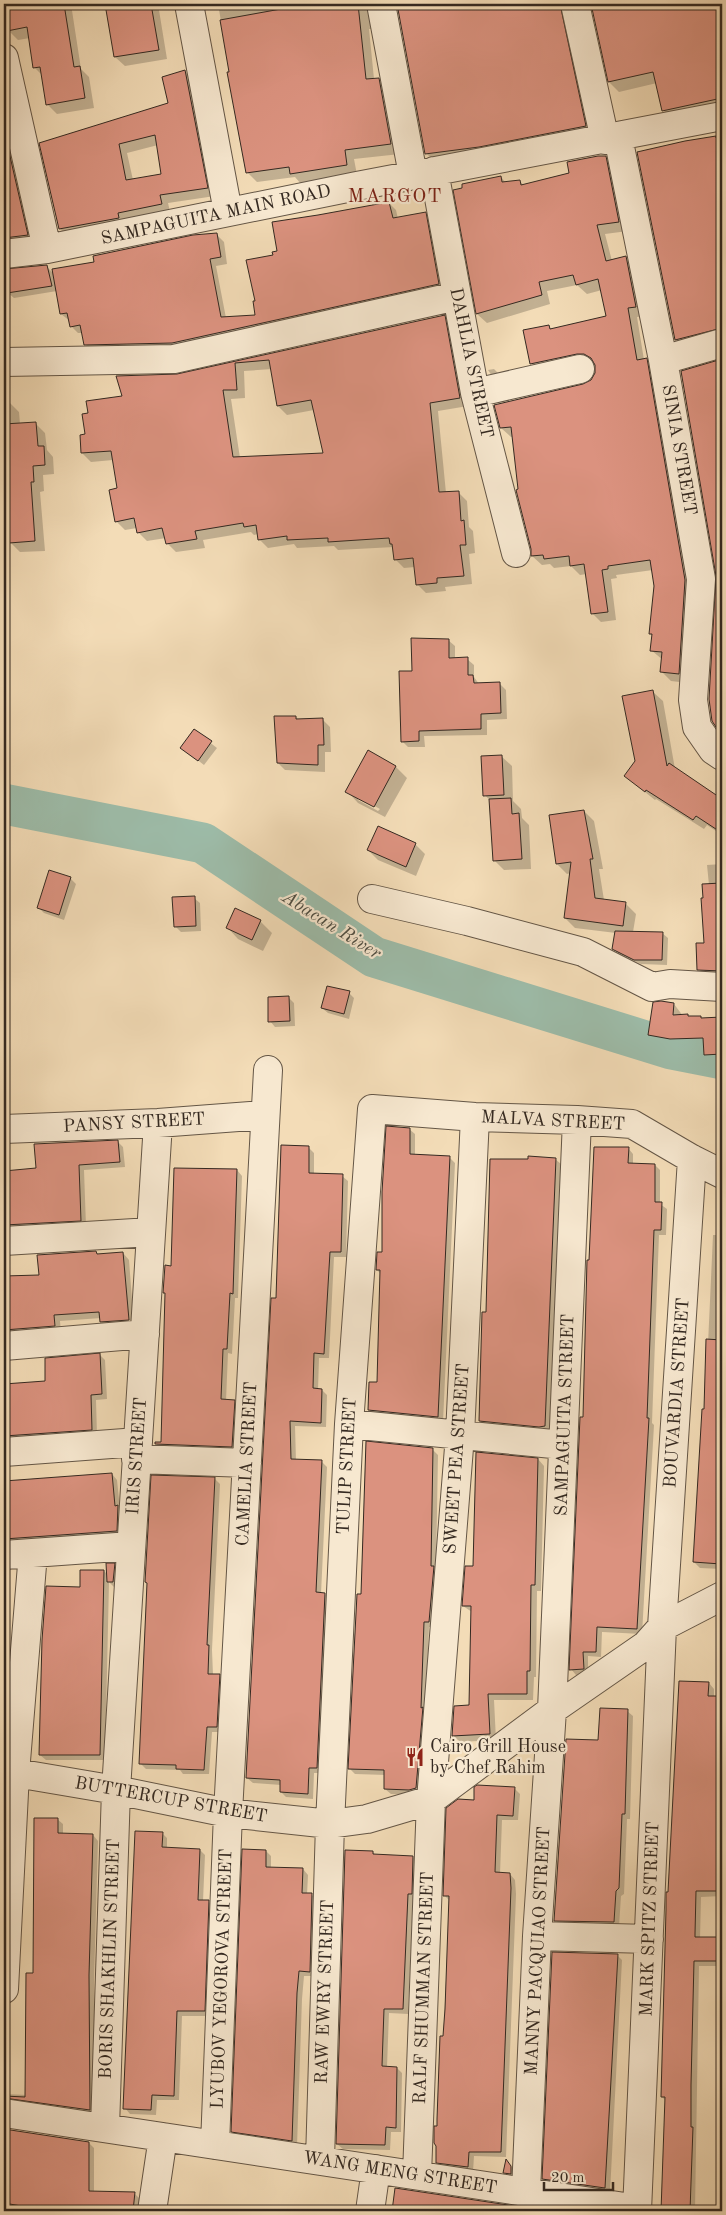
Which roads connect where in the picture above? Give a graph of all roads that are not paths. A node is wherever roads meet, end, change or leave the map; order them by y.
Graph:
1 (189, 4) edge
2 (381, 4) edge
3 (575, 4) edge
4 (4, 58) edge
5 (722, 116) edge
6 (612, 139) junction
7 (423, 173) junction
8 (228, 212) junction
9 (47, 249) junction
10 (4, 254) edge
11 (457, 296) junction
12 (722, 343) edge
13 (663, 360) junction
14 (4, 362) edge
15 (580, 369) dead end
16 (474, 393) junction
17 (516, 553) dead end
18 (722, 756) edge
19 (372, 899) dead end
20 (722, 987) edge
21 (268, 1070) dead end
22 (372, 1109) joint
23 (264, 1114) junction
24 (475, 1117) junction
25 (578, 1120) junction
26 (158, 1123) junction
27 (4, 1129) edge
28 (692, 1159) junction
29 (722, 1174) edge
30 (151, 1232) junction
31 (4, 1241) edge
32 (145, 1334) junction
33 (4, 1346) edge
34 (349, 1424) junction
35 (460, 1435) junction
36 (563, 1445) junction
37 (137, 1451) junction
38 (4, 1452) edge
39 (247, 1463) junction
40 (131, 1546) junction
41 (34, 1553) junction
42 (4, 1555) edge
43 (722, 1596) edge
44 (722, 1613) edge
45 (656, 1638) junction
46 (552, 1710) junction
47 (9, 1772) edge
48 (116, 1790) junction
49 (431, 1800) junction
50 (228, 1813) junction
51 (330, 1824) junction
52 (538, 1936) junction
53 (649, 1939) junction
54 (4, 1988) edge
55 (4, 2113) edge
56 (105, 2128) junction
57 (163, 2137) junction
58 (216, 2145) junction
59 (320, 2160) junction
60 (376, 2169) junction
61 (416, 2175) junction
62 (526, 2192) junction
63 (637, 2210) edge
64 (152, 2211) edge
65 (370, 2211) edge

1 - 8 street
2 - 7 street, DAHLIA STREET
3 - 6 street, SINIA STREET
4 - 9 street
5 - 6 street, SAMPAGUITA MAIN ROAD
6 - 7 street, SAMPAGUITA MAIN ROAD
6 - 13 street, SINIA STREET
7 - 8 street, SAMPAGUITA MAIN ROAD
7 - 11 street, DAHLIA STREET
8 - 9 street, SAMPAGUITA MAIN ROAD
9 - 10 street, SAMPAGUITA MAIN ROAD
11 - 14 street
11 - 16 street, DAHLIA STREET
12 - 13 street
13 - 18 street, SINIA STREET
15 - 16 street
16 - 17 street, DAHLIA STREET
19 - 20 street
21 - 23 street, CAMELIA STREET
22 - 24 street, MALVA STREET
22 - 34 street, TULIP STREET
23 - 26 street, PANSY STREET
23 - 39 street, CAMELIA STREET
24 - 25 street, MALVA STREET
24 - 35 street, SWEET PEA STREET
25 - 28 street, MALVA STREET
25 - 36 street, SAMPAGUITA STREET
26 - 27 street, PANSY STREET
26 - 30 street, IRIS STREET
28 - 29 street, MALVA STREET
28 - 45 street, BOUVARDIA STREET
30 - 31 street
30 - 32 street, IRIS STREET
32 - 33 street
32 - 37 street, IRIS STREET
34 - 35 street
34 - 51 street, TULIP STREET
35 - 36 street
35 - 49 street, SWEET PEA STREET
36 - 46 street, SAMPAGUITA STREET
37 - 38 street
37 - 39 street
37 - 40 street, IRIS STREET
39 - 50 street, CAMELIA STREET
40 - 41 street
40 - 48 street, IRIS STREET
41 - 42 street
41 - 47 street
43 - 45 street, BUTTERCUP STREET
44 - 45 street, BUTTERCUP STREET
45 - 46 street, BUTTERCUP STREET
45 - 53 street, MARK SPITZ STREET
46 - 49 street, BUTTERCUP STREET
46 - 52 street, MANNY PACQUIAO STREET
47 - 48 street, BUTTERCUP STREET
47 - 54 street
48 - 50 street, BUTTERCUP STREET
48 - 56 street, BORIS SHAKHLIN STREET
49 - 51 street, BUTTERCUP STREET
49 - 61 street, RALF SHUMMAN STREET
50 - 51 street, BUTTERCUP STREET
50 - 58 street, LYUBOV YEGOROVA STREET
51 - 59 street, RAW EWRY STREET
52 - 53 street
52 - 62 street, MANNY PACQUIAO STREET
53 - 63 street, MARK SPITZ STREET
55 - 56 street, WANG MENG STREET
56 - 57 street, WANG MENG STREET
57 - 58 street, WANG MENG STREET
57 - 64 street
58 - 59 street, WANG MENG STREET
59 - 60 street, WANG MENG STREET
60 - 61 street, WANG MENG STREET
60 - 65 street
61 - 62 street, WANG MENG STREET
62 - 63 street, WANG MENG STREET

